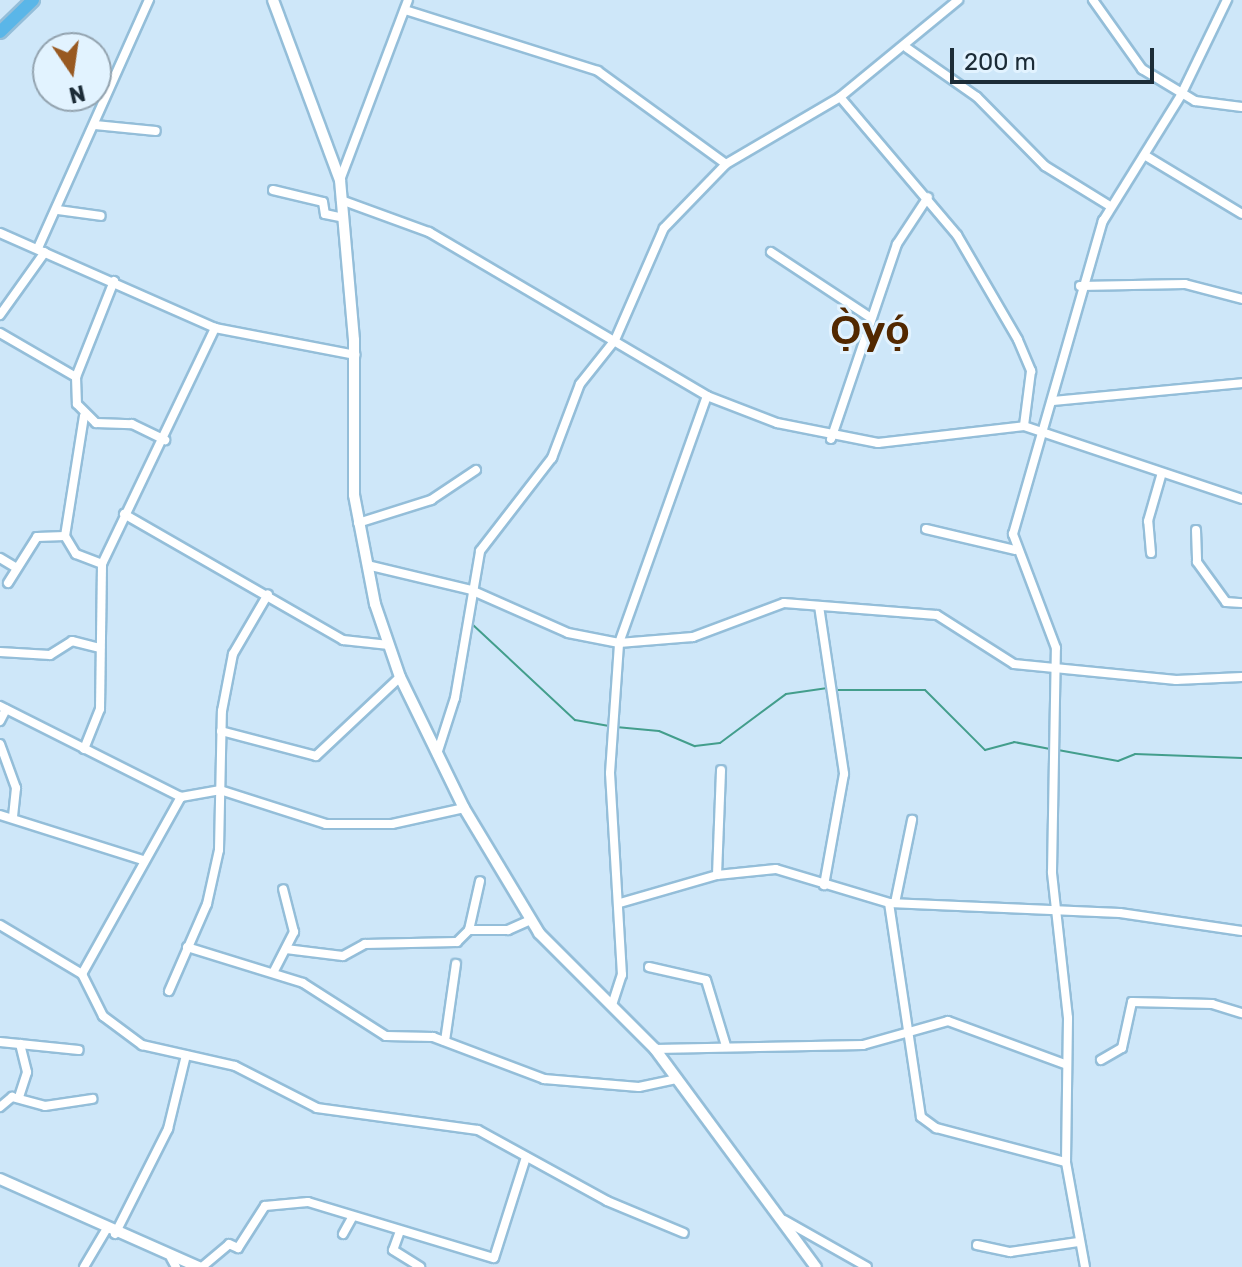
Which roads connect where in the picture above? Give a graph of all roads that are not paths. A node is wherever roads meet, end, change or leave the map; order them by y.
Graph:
1 (33, 0) edge
2 (149, 0) edge
3 (273, 0) edge
4 (408, 0) edge
5 (958, 0) edge
6 (1093, 0) edge
7 (1227, 0) edge
8 (405, 10) junction
9 (0, 32) edge
10 (907, 48) junction
11 (1181, 95) junction
12 (840, 97) junction
13 (1242, 107) edge
14 (95, 125) junction
15 (156, 131) dead end
16 (1146, 156) junction
17 (726, 164) junction
18 (340, 180) junction
19 (273, 190) dead end
20 (928, 197) junction
21 (341, 200) junction
22 (1110, 206) junction
23 (58, 210) junction
24 (1242, 214) edge
25 (101, 216) dead end
26 (339, 217) junction
27 (0, 233) edge
28 (41, 250) junction
29 (771, 252) dead end
30 (114, 281) junction
31 (1080, 286) junction
32 (1242, 299) edge
33 (0, 315) edge
34 (868, 316) junction
35 (215, 328) junction
36 (0, 333) edge
37 (615, 340) junction
38 (355, 355) junction
39 (76, 377) junction
40 (1242, 383) edge
41 (707, 396) junction
42 (1053, 401) junction
43 (84, 416) junction
44 (1024, 426) junction
45 (1043, 434) junction
46 (831, 439) junction
47 (165, 440) junction
48 (476, 470) dead end
49 (1161, 476) junction
50 (1242, 499) edge
51 (124, 514) junction
52 (358, 523) junction
53 (926, 529) dead end
54 (1196, 530) dead end
55 (65, 536) junction
56 (1015, 550) junction
57 (1151, 553) dead end
58 (0, 558) edge
59 (102, 564) junction
60 (367, 565) junction
61 (15, 567) junction
62 (8, 583) dead end
63 (471, 590) junction
64 (268, 594) junction
65 (1242, 603) edge
66 (819, 606) junction
67 (619, 643) junction
68 (389, 645) junction
69 (100, 648) junction
70 (0, 652) edge
71 (1056, 668) junction
72 (400, 677) junction
73 (1242, 677) edge
74 (3, 707) edge
75 (0, 721) edge
76 (221, 731) junction
77 (0, 744) edge
78 (84, 749) junction
79 (437, 754) junction
80 (721, 770) dead end
81 (220, 790) junction
82 (181, 797) junction
83 (464, 808) junction
84 (0, 815) edge
85 (13, 817) junction
86 (912, 820) dead end
87 (143, 860) junction
88 (717, 875) junction
89 (480, 881) dead end
90 (824, 885) junction
91 (283, 889) dead end
92 (620, 903) junction
93 (892, 903) junction
94 (1054, 913) junction
95 (530, 920) junction
96 (0, 925) edge
97 (469, 930) junction
98 (1242, 931) edge
99 (187, 947) junction
100 (286, 949) junction
101 (456, 964) dead end
102 (649, 967) dead end
103 (274, 971) junction
104 (82, 974) junction
105 (169, 991) dead end
106 (612, 1005) junction
107 (1242, 1013) edge
108 (908, 1030) junction
109 (445, 1041) junction
110 (0, 1042) edge
111 (20, 1044) junction
112 (726, 1046) junction
113 (655, 1049) junction
114 (79, 1050) dead end
115 (186, 1055) junction
116 (1101, 1060) dead end
117 (1065, 1064) junction
118 (677, 1079) junction
119 (19, 1097) junction
120 (92, 1099) dead end
121 (0, 1107) edge
122 (526, 1157) junction
123 (1066, 1162) junction
124 (0, 1179) edge
125 (352, 1218) junction
126 (784, 1220) junction
127 (400, 1231) junction
128 (111, 1232) junction
129 (684, 1233) dead end
130 (343, 1234) dead end
131 (1078, 1242) junction
132 (977, 1245) dead end
133 (173, 1262) edge
134 (84, 1267) edge
135 (200, 1267) edge
136 (420, 1267) edge
137 (816, 1267) edge
138 (867, 1267) edge
139 (1085, 1267) edge

1 - 9 highway
2 - 14 street
3 - 18 street
4 - 8 street
5 - 10 street
6 - 11 street
7 - 11 street
8 - 17 street
8 - 18 street
10 - 12 street
10 - 22 street
11 - 13 street
11 - 16 street
12 - 17 street
12 - 20 street
14 - 15 street
14 - 23 street
16 - 22 street
16 - 24 street
17 - 37 street
18 - 21 street
19 - 26 street
20 - 34 street
20 - 44 street
21 - 26 street
21 - 37 street
22 - 31 street
23 - 25 street
23 - 28 street
26 - 38 street
27 - 28 street
28 - 30 street
28 - 33 street
29 - 34 street
30 - 35 street
30 - 39 street
31 - 32 street
31 - 42 street
34 - 46 street
35 - 38 street
35 - 47 street
36 - 39 street
37 - 41 street
37 - 63 street
38 - 52 street
39 - 43 street
40 - 42 street
41 - 46 street
41 - 67 street
42 - 45 street
43 - 47 street
43 - 55 street
44 - 45 street
44 - 46 street
45 - 49 street
45 - 56 street
47 - 51 street
48 - 52 street
49 - 50 street
49 - 57 street
51 - 59 street
51 - 64 street
52 - 60 street
53 - 56 street
54 - 65 street
55 - 59 street
55 - 61 street
56 - 71 street
58 - 61 street
59 - 69 street
60 - 63 street
60 - 68 street
61 - 62 street
63 - 67 street
63 - 79 street
64 - 68 street
64 - 76 street
66 - 67 street
66 - 71 street
66 - 90 street
67 - 92 street
68 - 72 street
69 - 70 street
69 - 78 street
71 - 73 street
71 - 94 street
72 - 76 street
72 - 79 street
74 - 75 street
74 - 78 street
76 - 81 street
77 - 85 street
78 - 82 street
79 - 83 street
80 - 88 street
81 - 82 street
81 - 83 street
81 - 99 street
82 - 87 street
83 - 95 street
84 - 85 street
85 - 87 street
86 - 93 street
87 - 104 street
88 - 90 street
88 - 92 street
89 - 97 street
90 - 93 street
91 - 100 street
92 - 106 street
93 - 94 street
93 - 108 street
94 - 98 street
94 - 117 street
95 - 97 street
95 - 106 street
96 - 104 street
97 - 100 street
99 - 103 street
99 - 105 street
100 - 103 street
101 - 109 street
102 - 112 street
103 - 109 street
104 - 115 street
106 - 113 street
107 - 116 street
108 - 112 street
108 - 117 street
108 - 123 street
109 - 118 street
110 - 111 street
111 - 114 street
111 - 119 street
112 - 113 street
113 - 118 street
115 - 122 street
115 - 128 street
117 - 123 street
118 - 126 street
119 - 120 street
119 - 121 street
122 - 127 street
122 - 129 street
123 - 131 street
124 - 128 street
125 - 127 street
125 - 130 street
125 - 135 street
126 - 137 street
126 - 138 street
127 - 136 street
128 - 133 street
128 - 134 street
131 - 132 street
131 - 139 street
133 - 135 street

